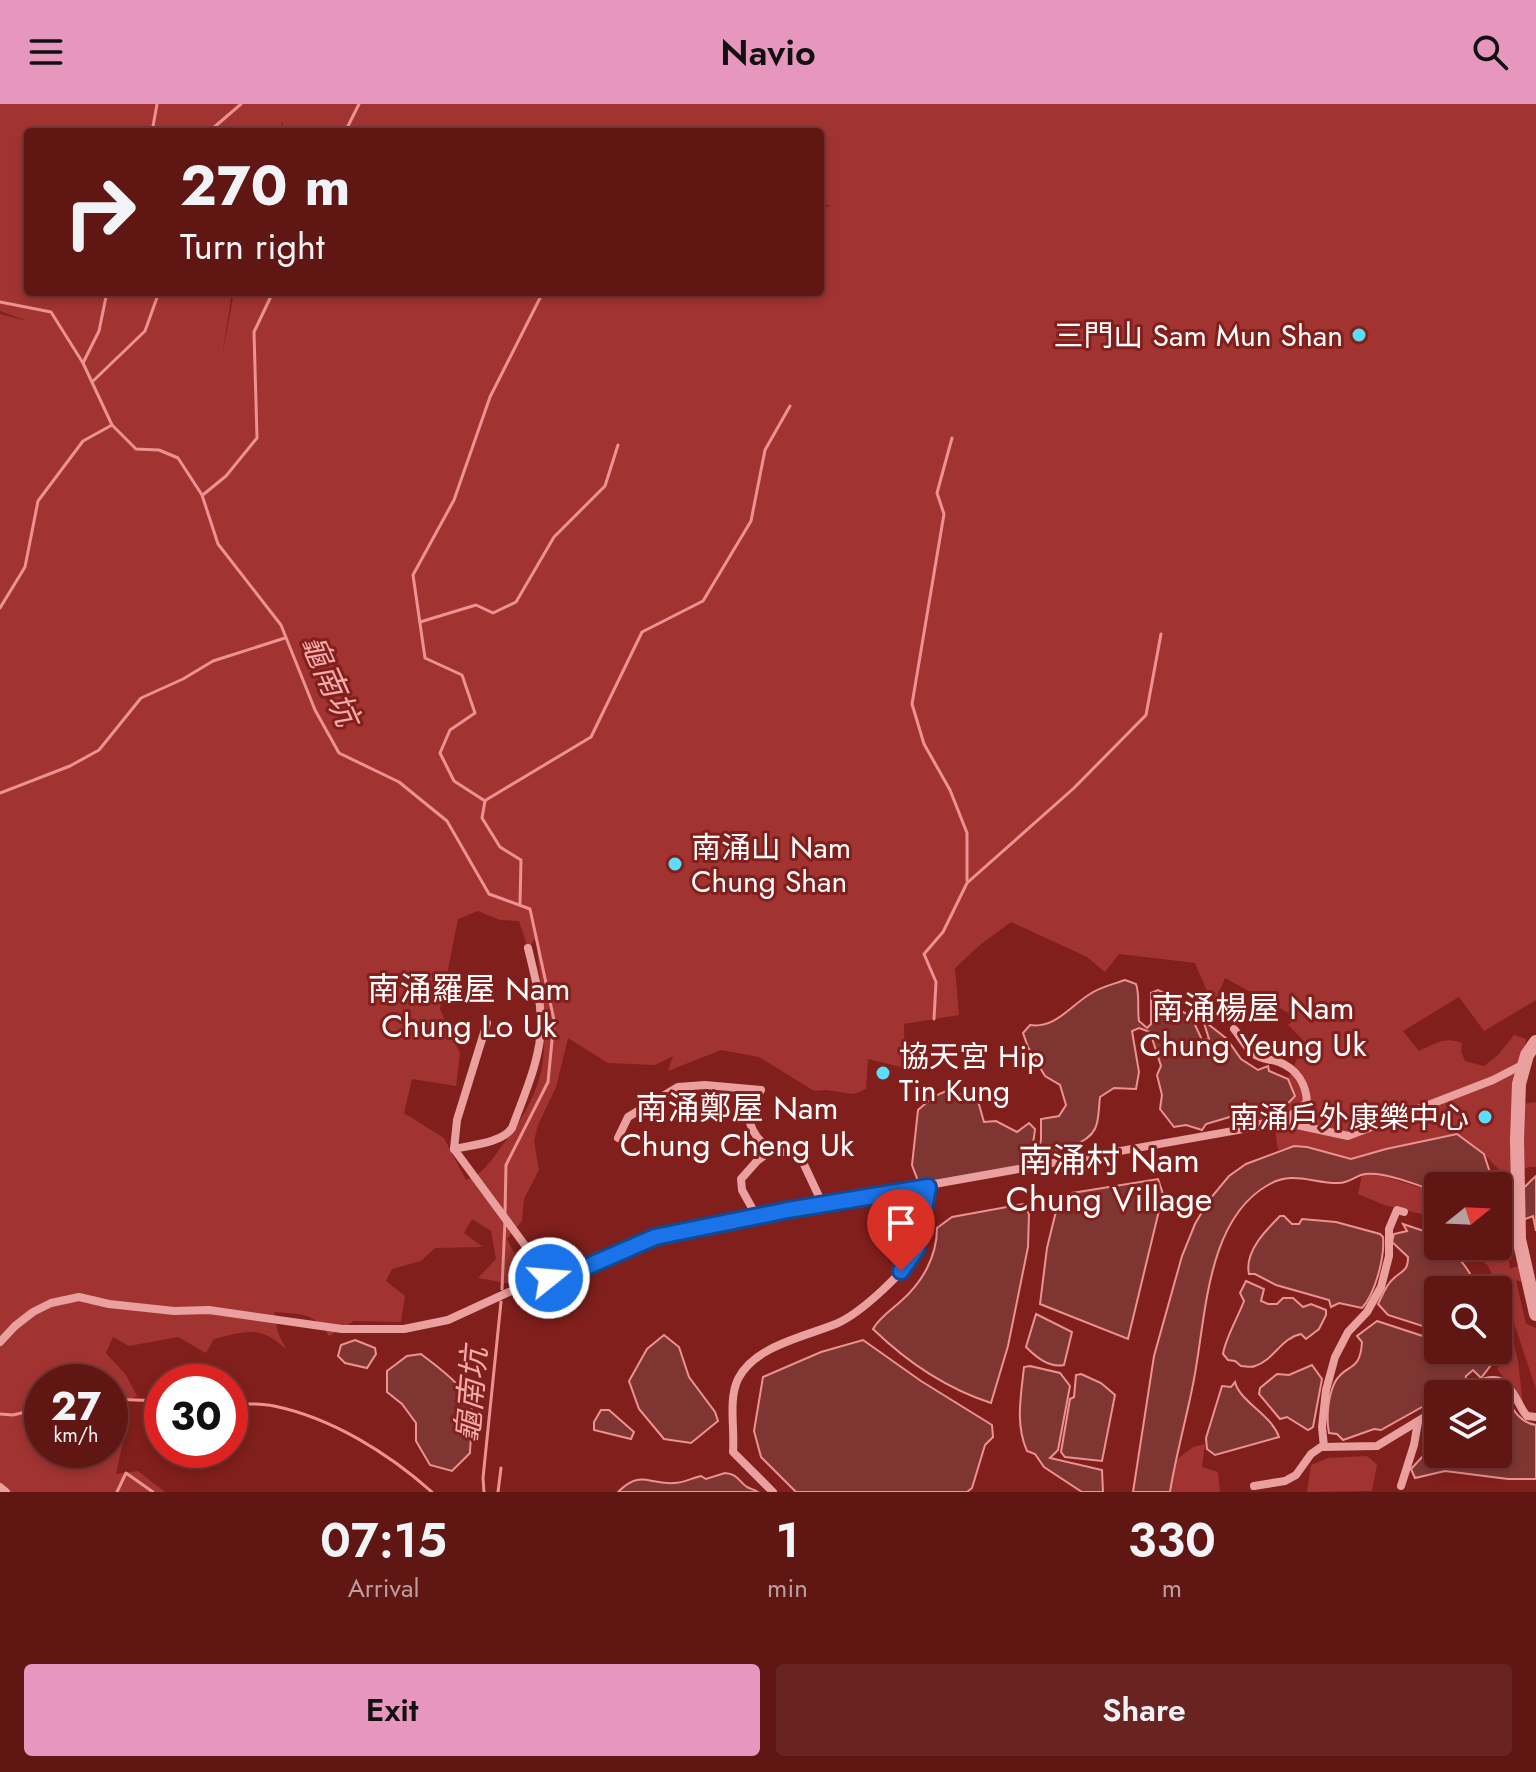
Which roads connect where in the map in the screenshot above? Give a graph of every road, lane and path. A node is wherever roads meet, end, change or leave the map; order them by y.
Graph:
1 (528, 948) dead end
2 (487, 1023) dead end
3 (1234, 1029) dead end
4 (1536, 1042) edge
5 (1524, 1064) junction
6 (1283, 1122) junction
7 (618, 1138) dead end
8 (454, 1149) junction
9 (773, 1149) junction
10 (928, 1187) junction
11 (823, 1205) junction
12 (1404, 1212) dead end
13 (757, 1217) junction
14 (549, 1278) junction
15 (1536, 1314) edge
16 (0, 1342) edge
17 (1512, 1392) edge
18 (1536, 1417) edge
19 (1424, 1418) edge
20 (1418, 1422) junction
21 (1324, 1447) junction
22 (1254, 1486) dead end
23 (1401, 1486) dead end
24 (0, 1487) edge
25 (6, 1492) edge
26 (773, 1492) edge

1 - 8 street
2 - 8 street
3 - 6 street
4 - 5 street
5 - 6 street
5 - 15 street
6 - 10 street
7 - 9 street
8 - 14 street
9 - 11 street
9 - 13 street
10 - 11 street
10 - 26 street
11 - 13 street
12 - 21 street
13 - 14 street
14 - 16 street
17 - 18 street
19 - 20 street
20 - 21 street
20 - 23 street
21 - 22 street
24 - 25 street

